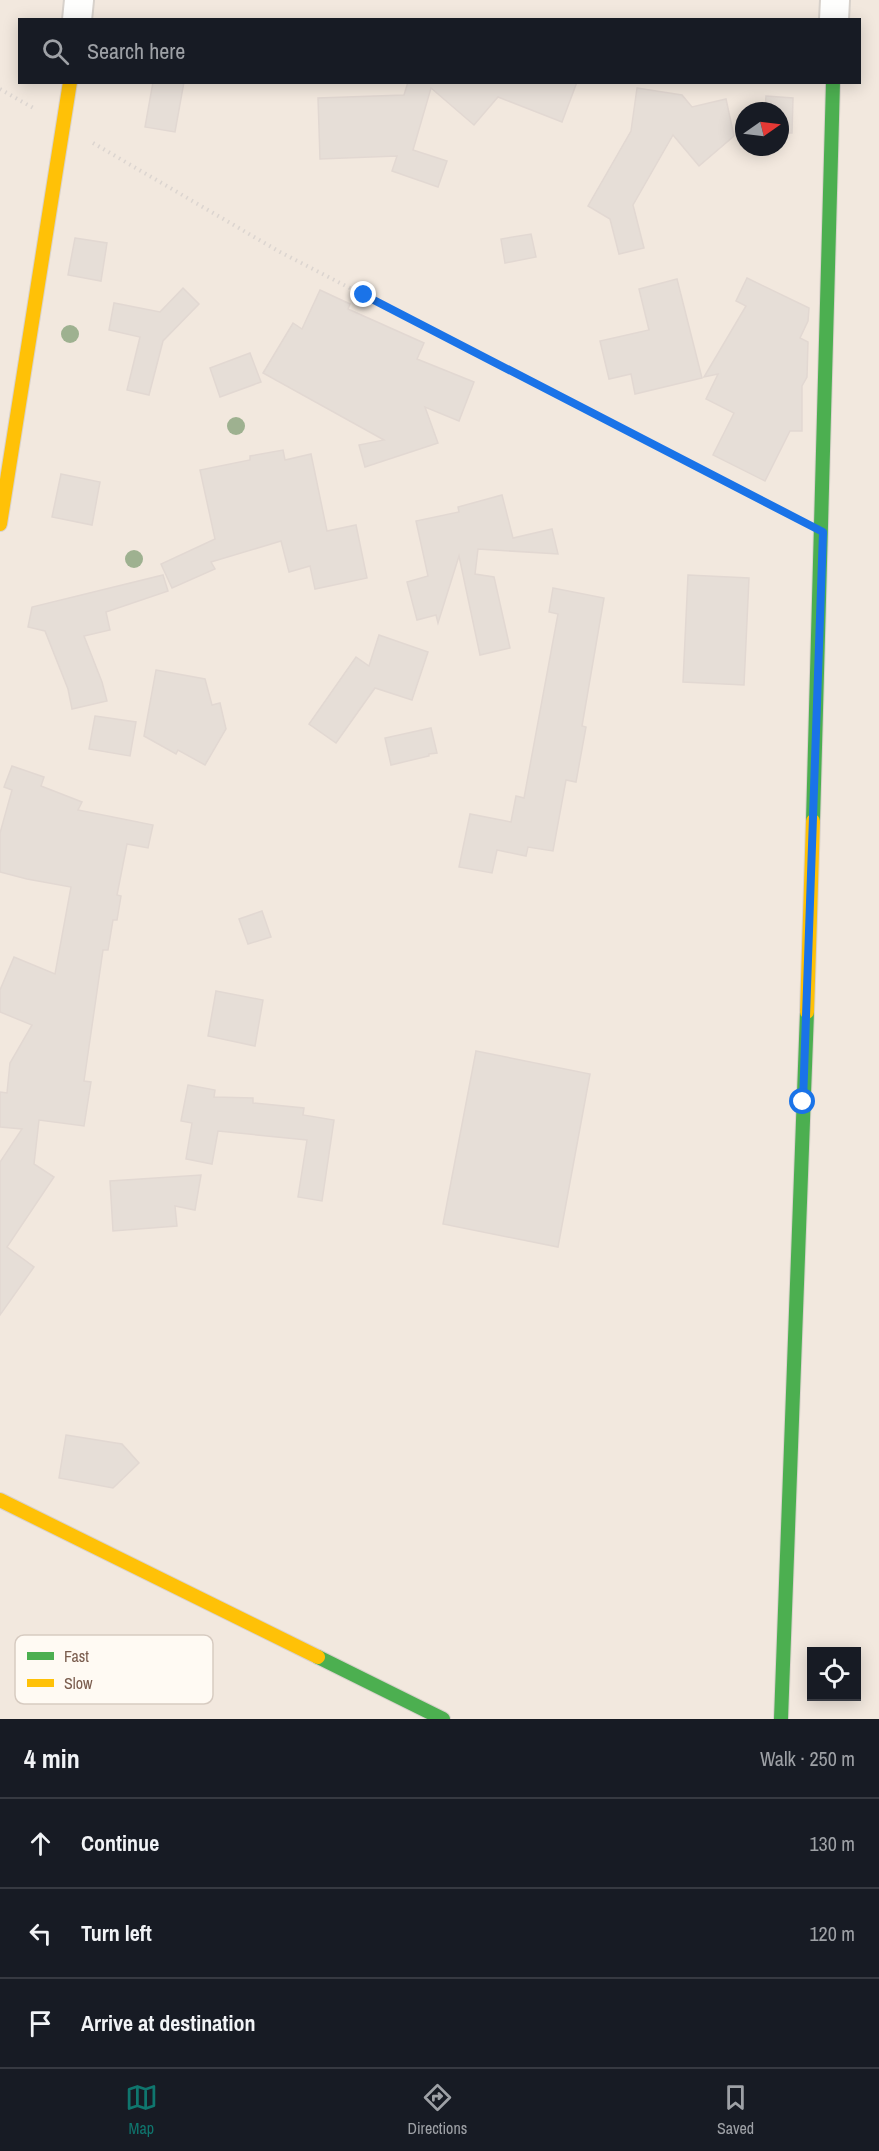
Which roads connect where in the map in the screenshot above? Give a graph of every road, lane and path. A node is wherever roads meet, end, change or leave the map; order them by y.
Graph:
1 (80, 0) edge
2 (835, 0) edge
3 (77, 18) edge
4 (834, 18) edge
5 (69, 84) edge
6 (833, 84) edge
7 (0, 89) edge
8 (64, 127) junction
9 (0, 525) edge
10 (823, 532) junction
11 (0, 1500) edge
12 (443, 1719) edge
13 (781, 1719) edge

1 - 3 street
2 - 4 street
5 - 8 street
6 - 10 street
7 - 8 path
8 - 9 street
8 - 10 path
10 - 13 street
11 - 12 street

